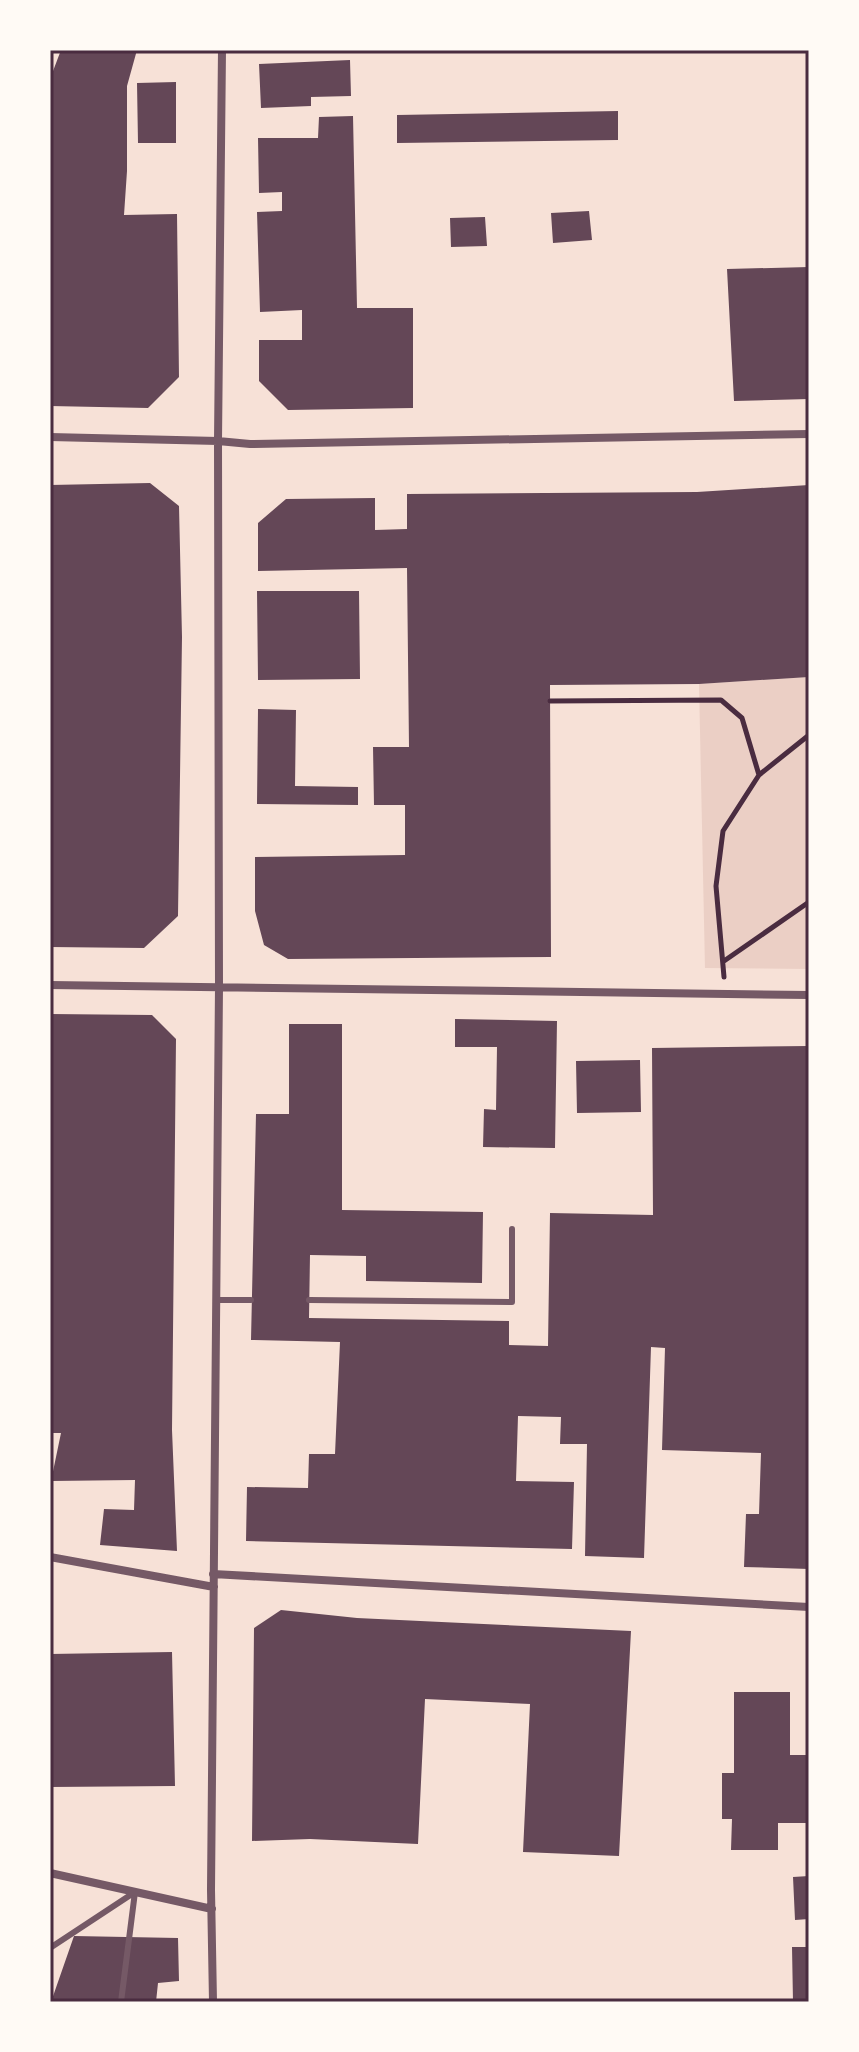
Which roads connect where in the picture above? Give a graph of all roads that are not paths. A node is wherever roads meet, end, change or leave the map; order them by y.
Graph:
1 (221, 50) edge
2 (809, 434) edge
3 (50, 437) edge
4 (218, 441) junction
5 (50, 985) edge
6 (219, 987) junction
7 (809, 995) edge
8 (512, 1229) dead end
9 (216, 1300) junction
10 (251, 1300) dead end
11 (309, 1300) dead end
12 (50, 1557) edge
13 (213, 1574) junction
14 (214, 1587) junction
15 (809, 1607) edge
16 (50, 1873) edge
17 (135, 1892) junction
18 (212, 1909) junction
19 (50, 1948) edge
20 (121, 2002) edge
21 (213, 2002) edge

1 - 4 street
2 - 4 street
3 - 4 street
4 - 6 street
5 - 6 street
6 - 7 street
6 - 9 street
8 - 11 lane
9 - 10 lane
9 - 13 street
12 - 14 street
13 - 14 street
13 - 15 street
14 - 18 street
16 - 17 street
17 - 18 street
17 - 19 lane
17 - 20 lane
18 - 21 street

